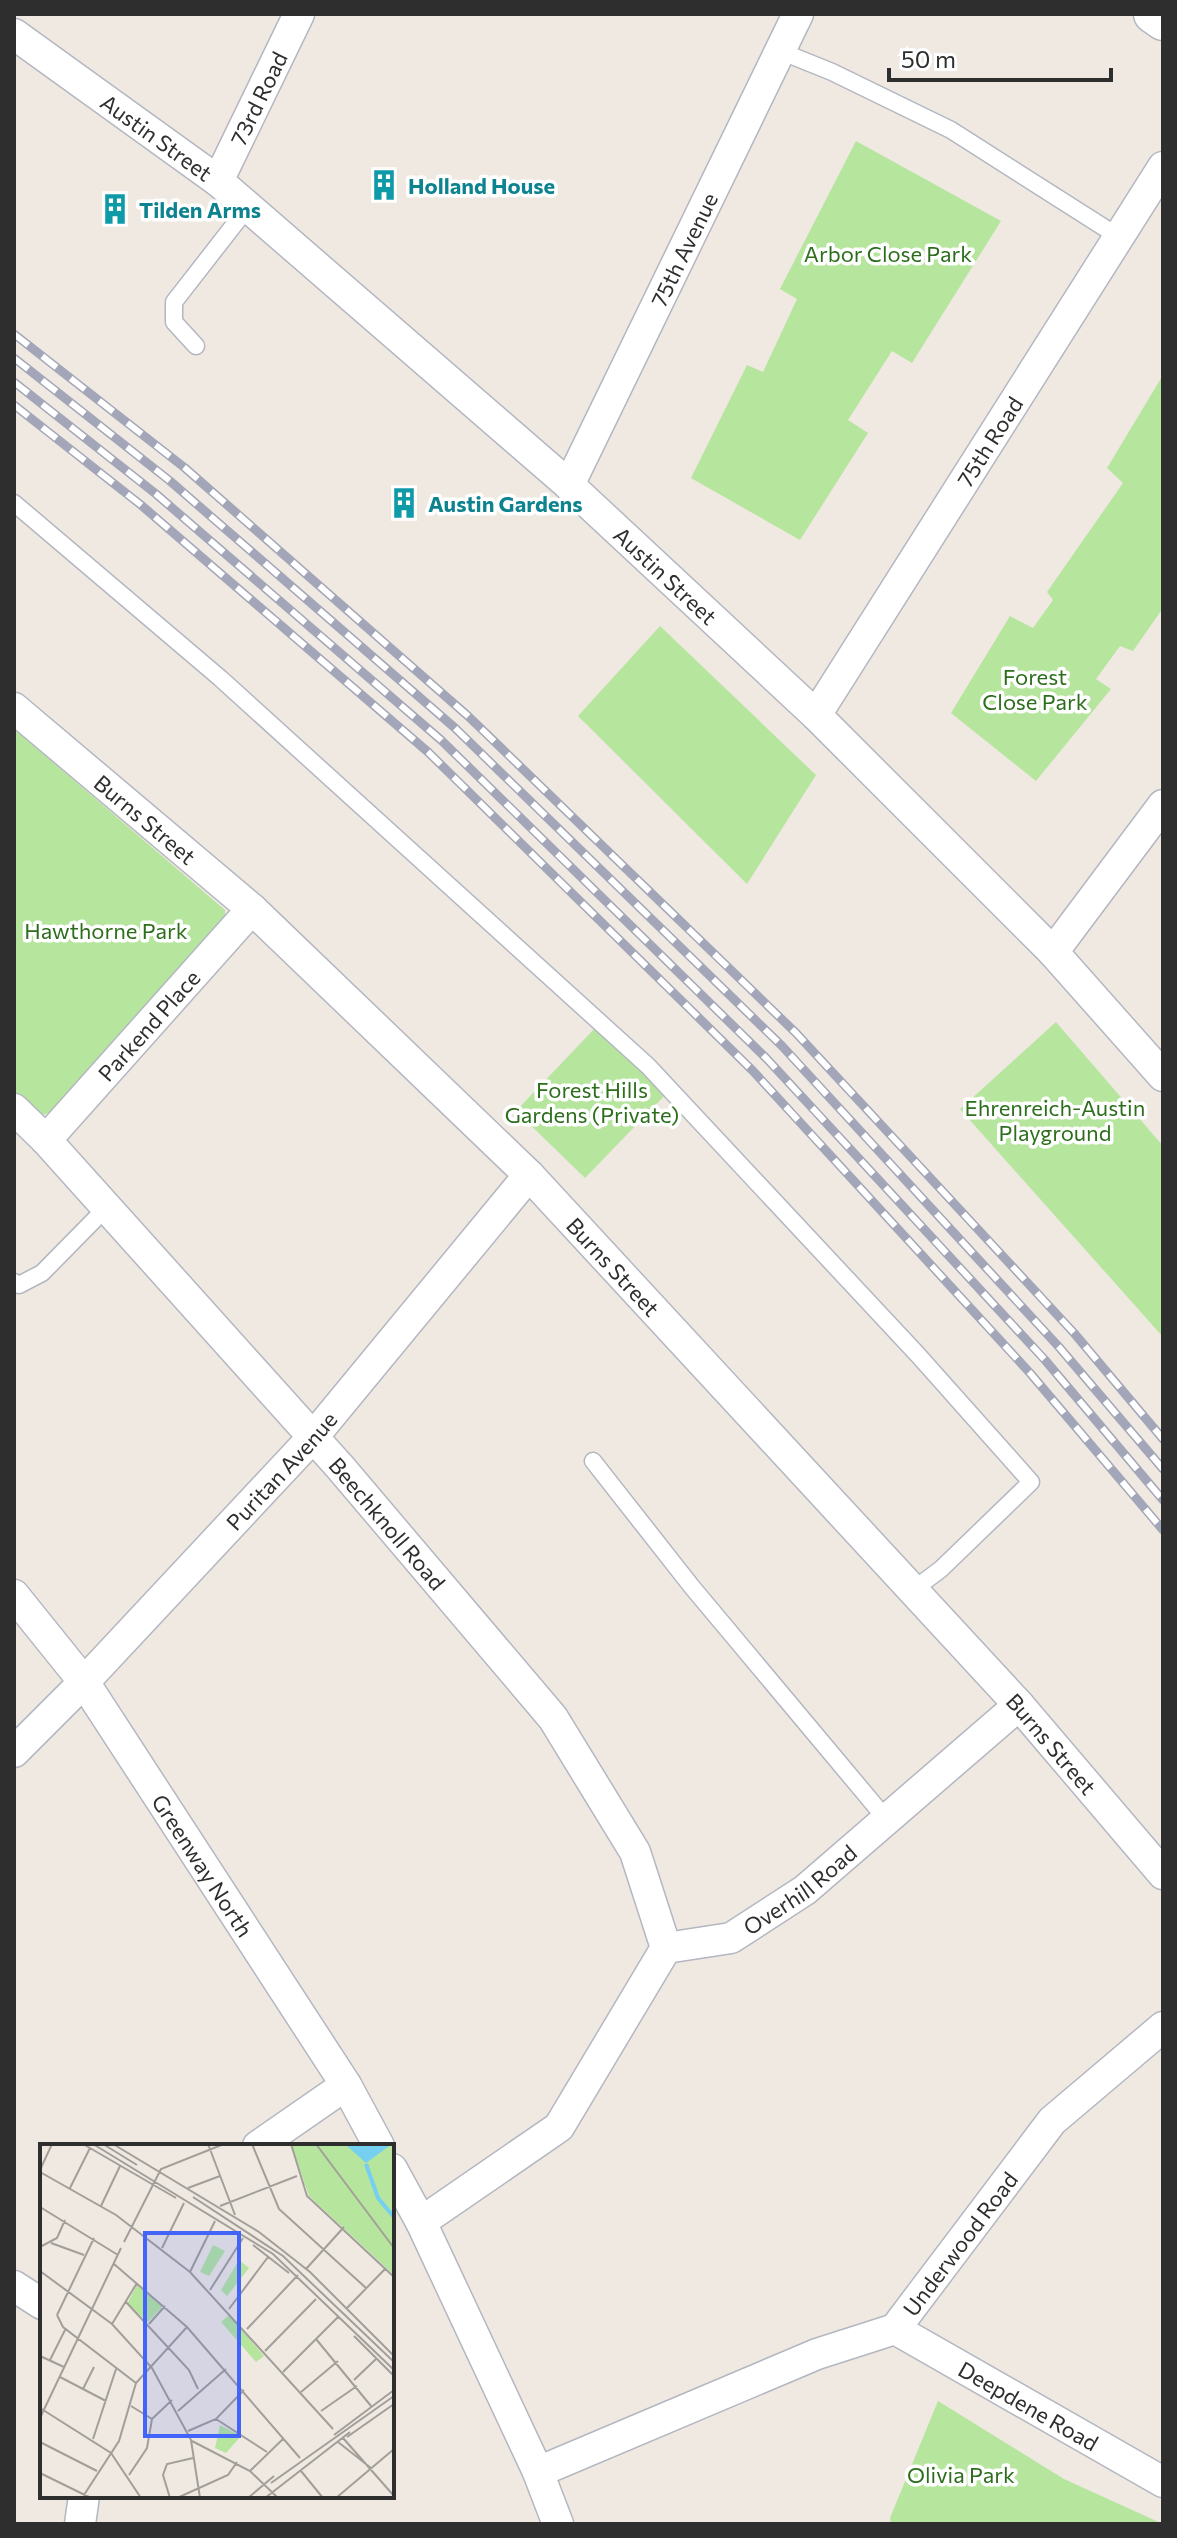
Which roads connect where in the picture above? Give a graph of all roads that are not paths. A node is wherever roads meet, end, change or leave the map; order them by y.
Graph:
1 (299, 14) edge
2 (798, 14) edge
3 (1153, 14) edge
4 (1163, 21) edge
5 (14, 34) edge
6 (780, 51) junction
7 (1163, 167) edge
8 (218, 181) junction
9 (248, 207) junction
10 (1119, 237) junction
11 (196, 346) dead end
12 (569, 485) junction
13 (14, 503) edge
14 (14, 708) edge
15 (816, 715) junction
16 (1163, 805) edge
17 (252, 909) junction
18 (1053, 952) junction
19 (1163, 1076) edge
20 (14, 1109) edge
21 (46, 1140) junction
22 (529, 1175) junction
23 (107, 1207) junction
24 (14, 1282) edge
25 (313, 1437) junction
26 (593, 1461) dead end
27 (913, 1590) junction
28 (14, 1595) edge
29 (84, 1682) junction
30 (1019, 1705) junction
31 (14, 1752) edge
32 (887, 1820) junction
33 (1163, 1874) edge
34 (666, 1948) junction
35 (1163, 2027) edge
36 (346, 2085) junction
37 (261, 2144) edge
38 (378, 2144) edge
39 (394, 2173) edge
40 (421, 2222) junction
41 (14, 2286) edge
42 (40, 2303) edge
43 (895, 2329) junction
44 (538, 2472) junction
45 (1163, 2482) edge
46 (84, 2498) edge
47 (80, 2524) edge
48 (558, 2524) edge

1 - 8 street, 73rd Road
2 - 6 street, 75th Avenue
3 - 4 street
5 - 8 street, Austin Street
6 - 10 lane
6 - 12 street, 75th Avenue
7 - 10 street, 75th Road
8 - 9 street, Austin Street
9 - 11 lane
9 - 12 street, Austin Street
10 - 15 street, 75th Road
12 - 15 street, Austin Street
13 - 27 lane
14 - 17 street, Burns Street
15 - 18 street, Austin Street
16 - 18 street
17 - 21 street, Parkend Place
17 - 22 street, Burns Street
18 - 19 street, Austin Street
20 - 21 street, Beechknoll Road
21 - 23 street, Beechknoll Road
22 - 25 street, Puritan Avenue
22 - 27 street, Burns Street
23 - 24 lane
23 - 25 street, Beechknoll Road
25 - 29 street, Puritan Avenue
25 - 34 street, Beechknoll Road
26 - 32 lane
27 - 30 street, Burns Street
28 - 29 street, Greenway North
29 - 31 street, Puritan Avenue
29 - 36 street, Greenway North
30 - 32 street, Overhill Road
30 - 33 street, Burns Street
32 - 34 street, Overhill Road
34 - 40 street
35 - 43 street, Underwood Road
36 - 37 street
36 - 38 street, Greenway North
39 - 40 street
40 - 44 street
41 - 42 street
43 - 44 street, Underwood Road
43 - 45 street, Deepdene Road
44 - 48 street
46 - 47 street

